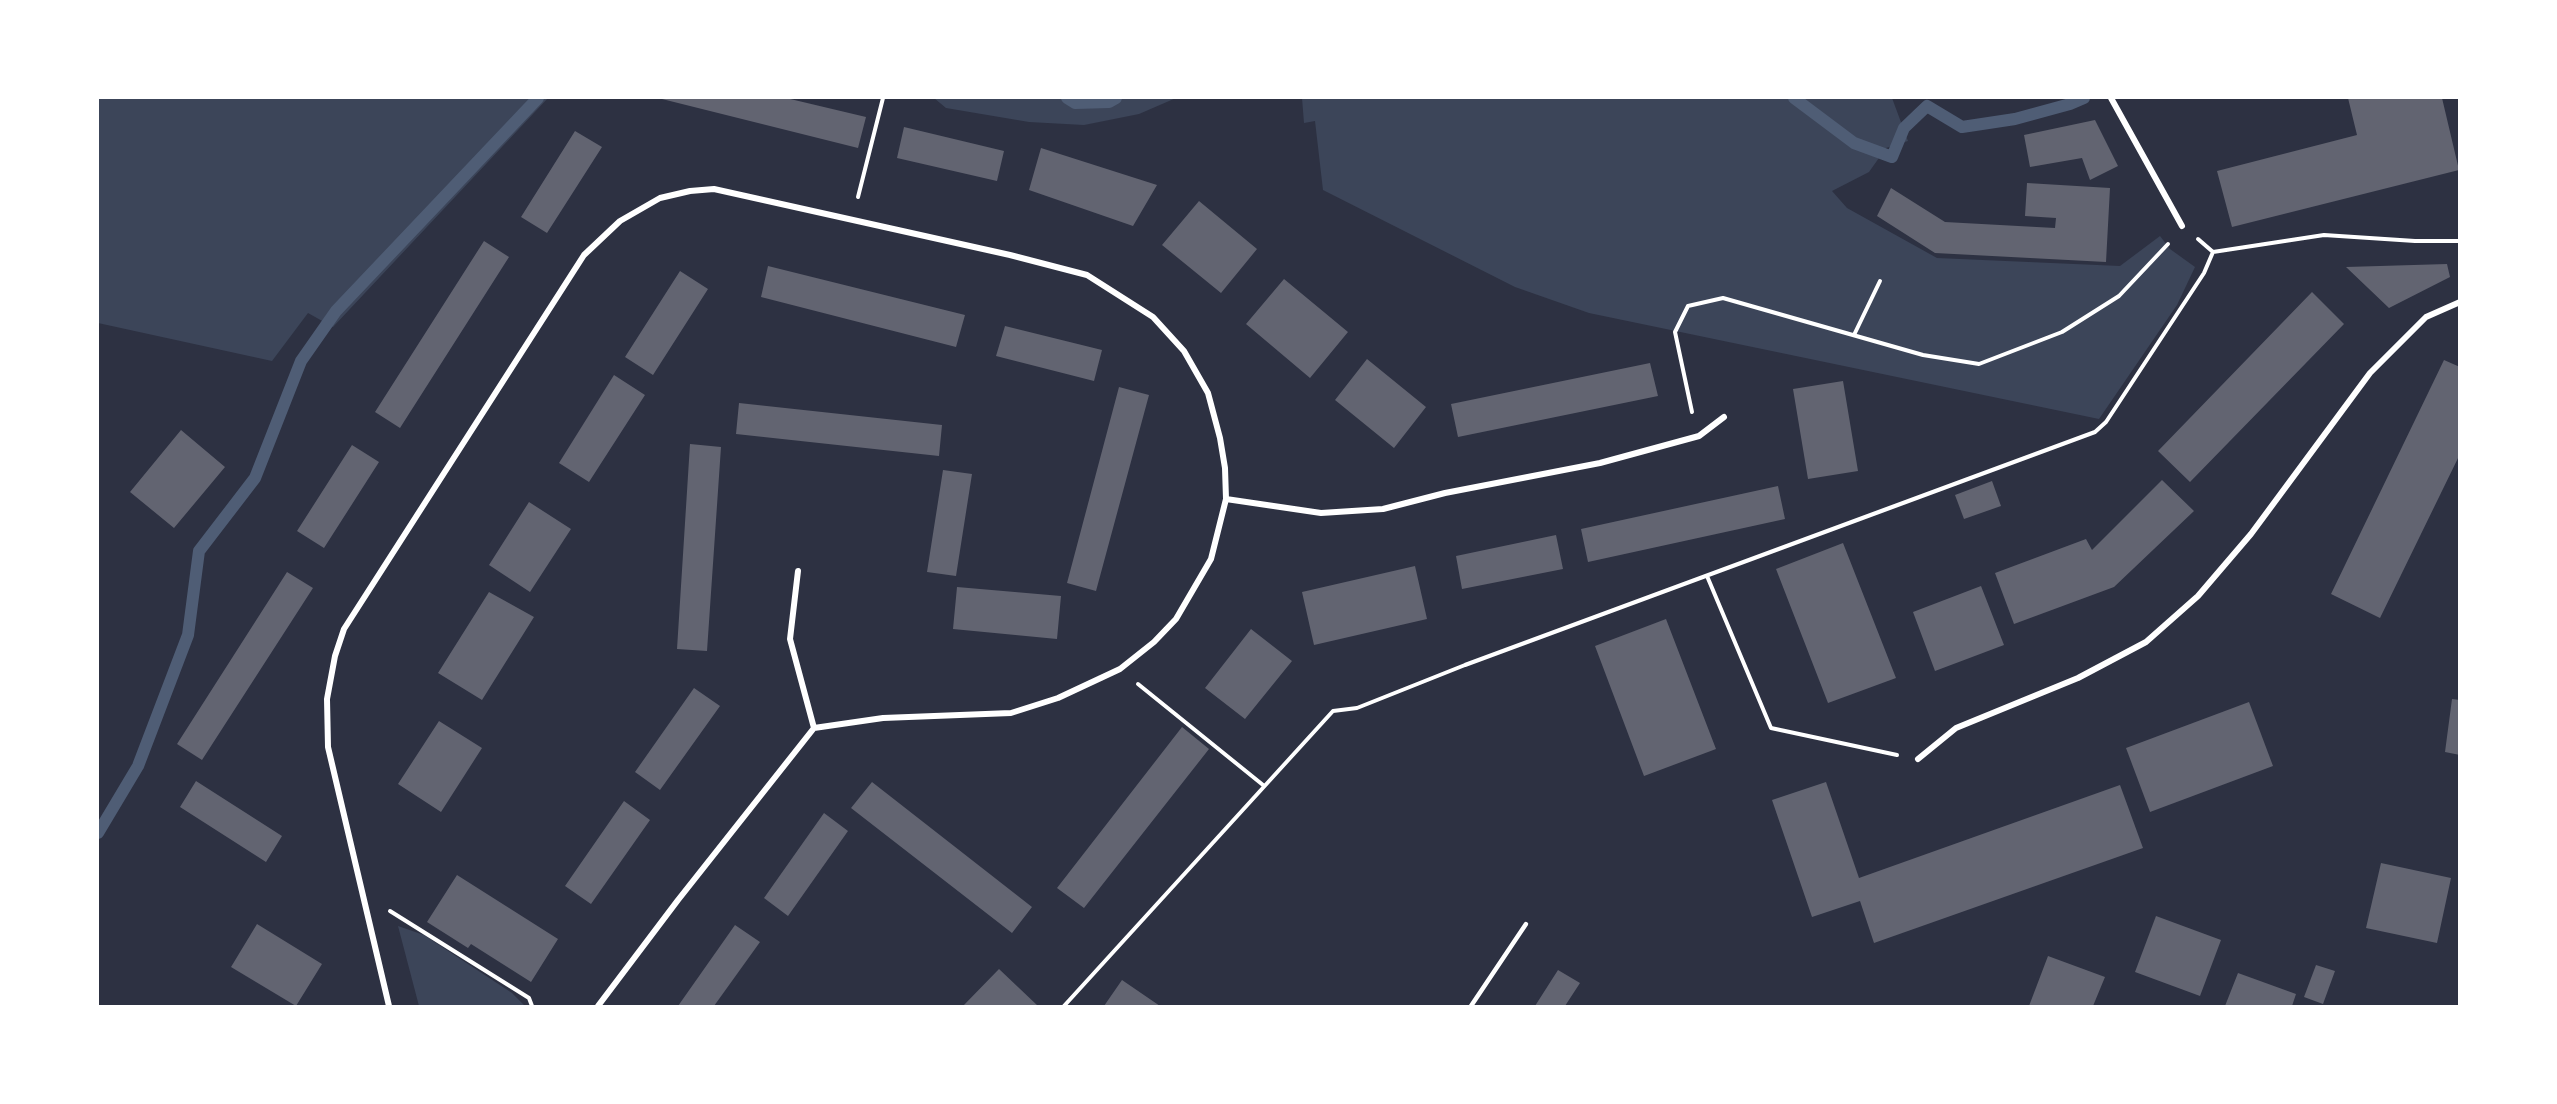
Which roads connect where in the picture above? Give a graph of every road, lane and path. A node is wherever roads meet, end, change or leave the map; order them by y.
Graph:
1 (883, 98) edge
2 (2112, 99) edge
3 (853, 218) junction
4 (2182, 226) joint
5 (2460, 241) edge
6 (1880, 281) dead end
7 (2460, 302) edge
8 (1854, 335) junction
9 (1724, 417) dead end
10 (1699, 436) junction
11 (1226, 498) junction
12 (798, 571) dead end
13 (1707, 576) junction
14 (1120, 669) junction
15 (814, 728) junction
16 (1918, 759) joint
17 (1263, 785) junction
18 (363, 897) junction
19 (1526, 924) dead end
20 (389, 1006) edge
21 (532, 1006) edge
22 (598, 1006) edge
23 (1064, 1006) edge
24 (1471, 1006) edge

1 - 3 path
2 - 4 street
3 - 11 street
3 - 18 street
4 - 8 path
5 - 13 path
6 - 8 path
7 - 16 street
8 - 10 path
9 - 10 street
10 - 11 street
11 - 14 street
12 - 15 street
13 - 16 path
13 - 17 path
14 - 15 street
14 - 17 path
15 - 22 street
17 - 23 path
18 - 20 street
18 - 21 path
19 - 24 lane

